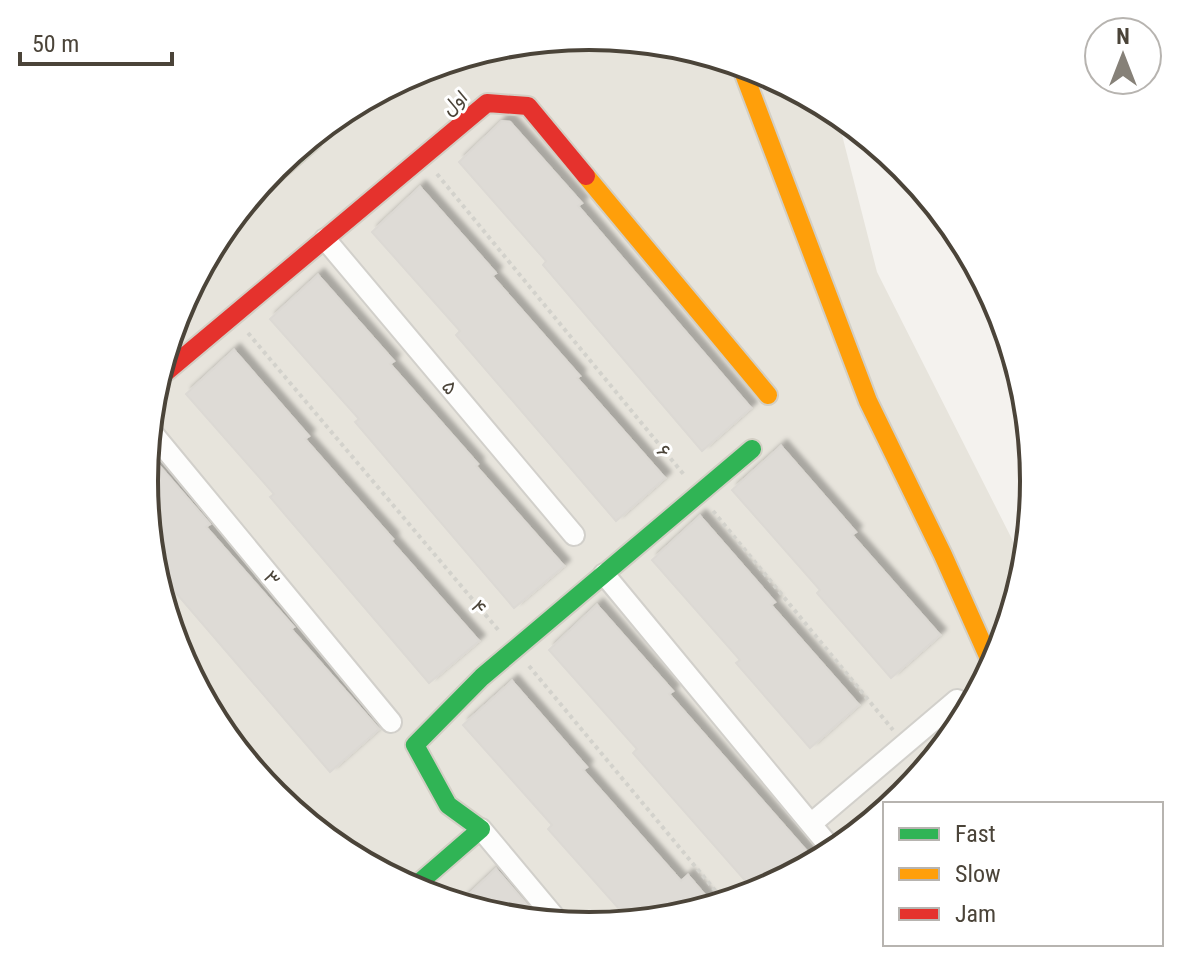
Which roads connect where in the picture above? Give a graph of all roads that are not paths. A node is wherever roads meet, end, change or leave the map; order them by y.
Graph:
1 (746, 80) edge
2 (325, 239) junction
3 (174, 365) edge
4 (768, 395) dead end
5 (160, 442) edge
6 (752, 449) dead end
7 (574, 535) dead end
8 (604, 574) junction
9 (986, 651) edge
10 (957, 700) dead end
11 (391, 722) dead end
12 (812, 823) junction
13 (481, 829) junction
14 (825, 841) edge
15 (424, 879) edge
16 (548, 910) edge

1 - 9 street
2 - 3 street, اول
2 - 4 street, اول
2 - 7 street, ۵
5 - 11 street, ۳
6 - 8 street
8 - 12 street
8 - 13 street
10 - 12 street
12 - 14 street
13 - 15 street
13 - 16 street

